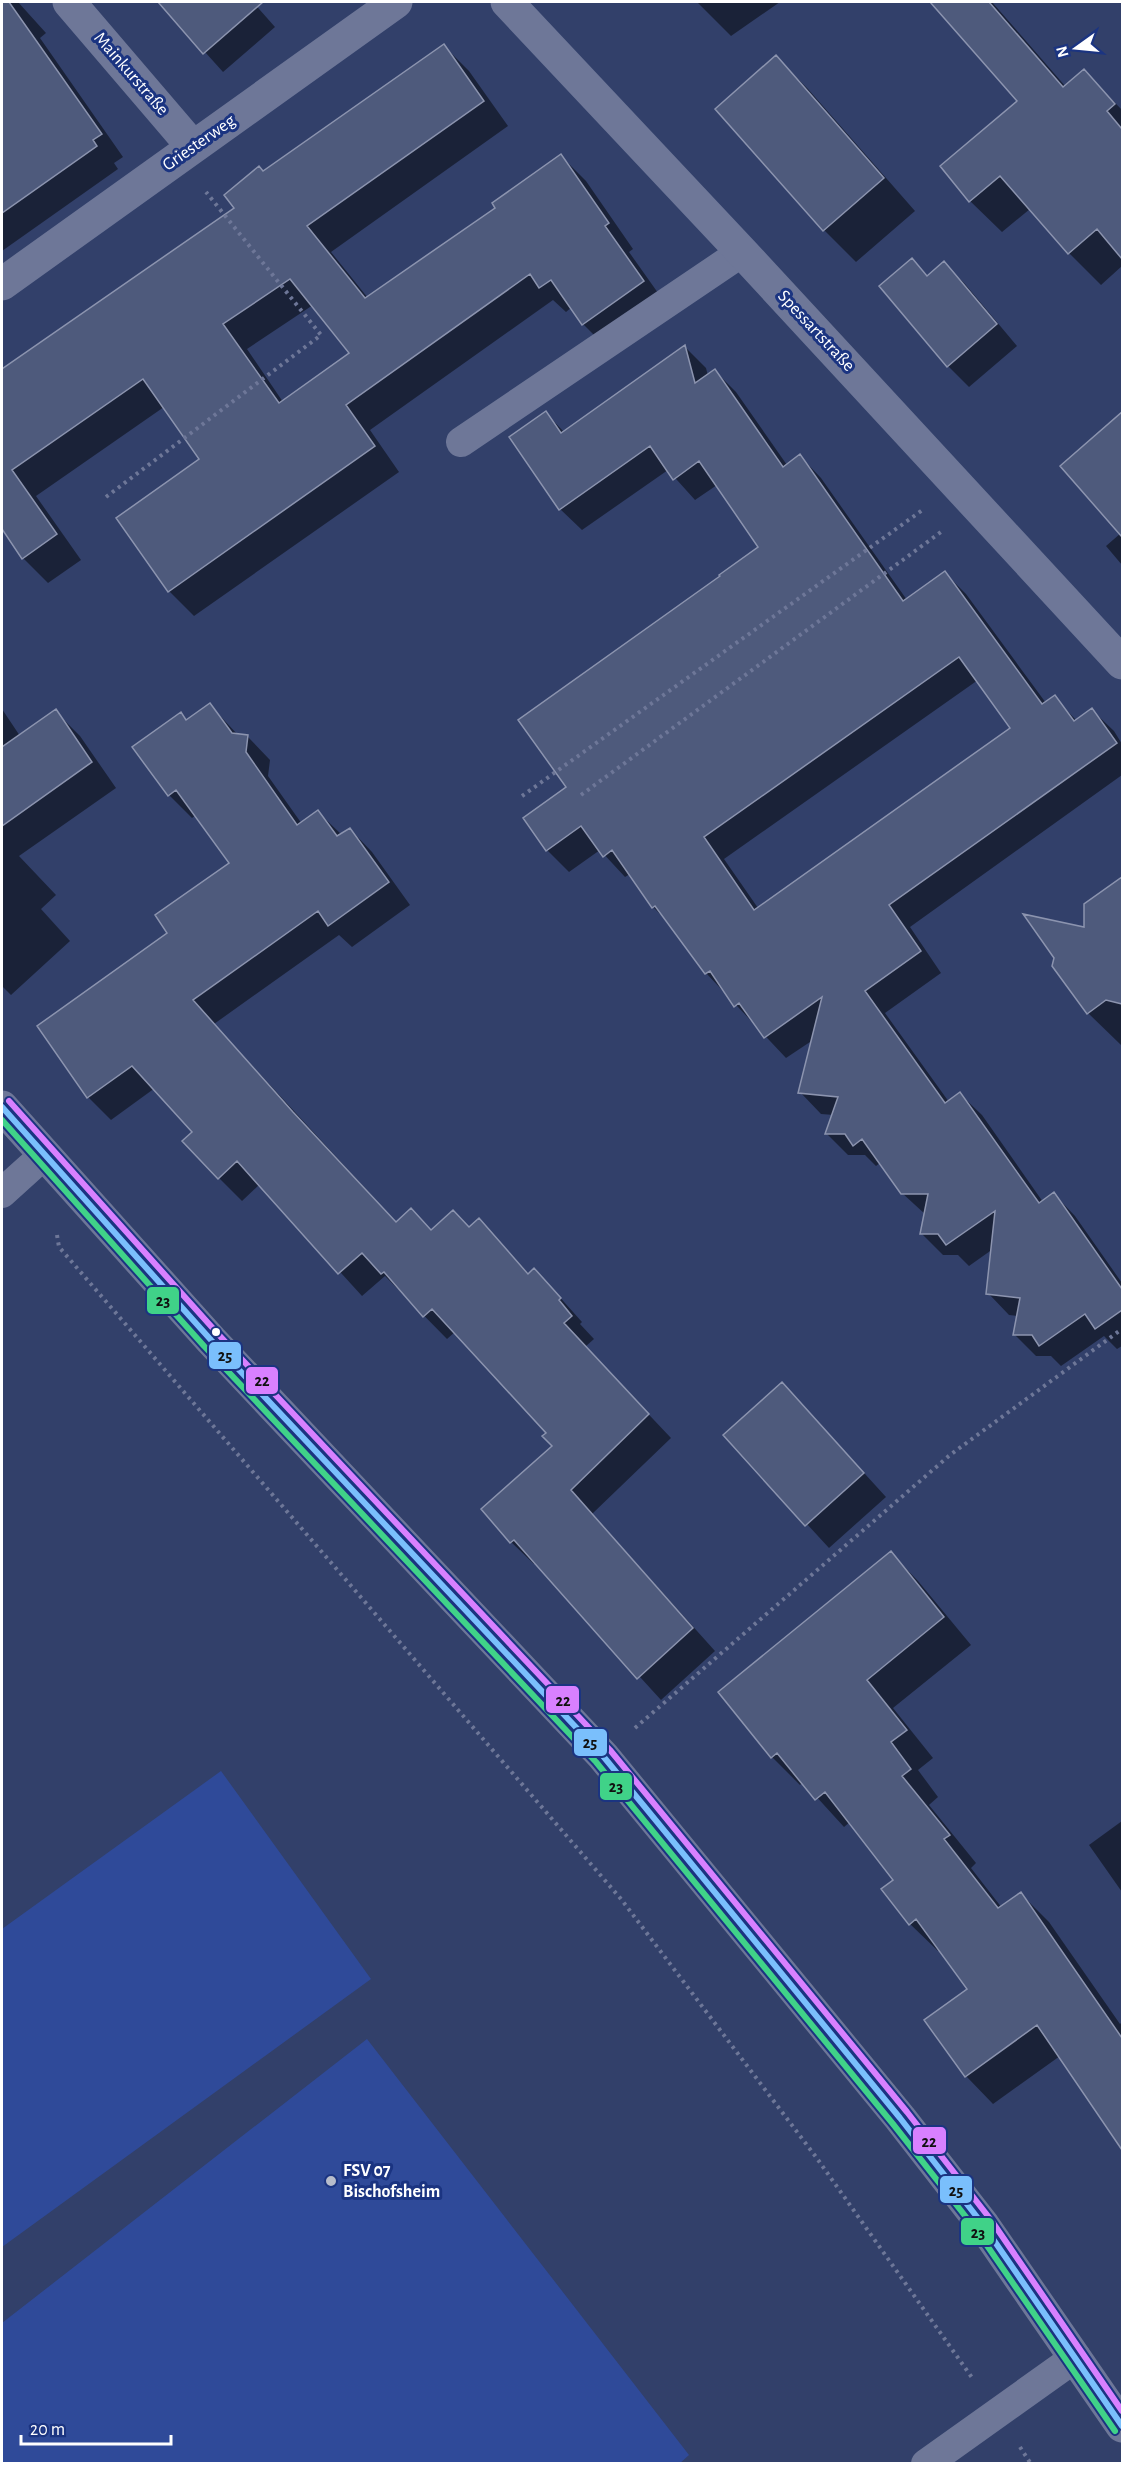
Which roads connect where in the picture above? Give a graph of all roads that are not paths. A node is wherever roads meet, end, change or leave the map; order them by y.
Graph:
1 (69, 2) edge
2 (396, 2) edge
3 (507, 2) edge
4 (186, 152) junction
5 (742, 252) junction
6 (2, 284) edge
7 (460, 441) dead end
8 (1122, 663) edge
9 (2, 1107) edge
10 (45, 1155) junction
11 (2, 1194) edge
12 (1076, 2357) junction
13 (1122, 2426) edge
14 (926, 2463) edge

1 - 4 street, Mainkurstraße
2 - 4 street, Griesterweg
3 - 5 street, Spessartstraße
4 - 6 street, Griesterweg
5 - 7 lane
5 - 8 street, Spessartstraße
9 - 10 street
10 - 11 lane
10 - 12 street
12 - 13 street
12 - 14 lane

